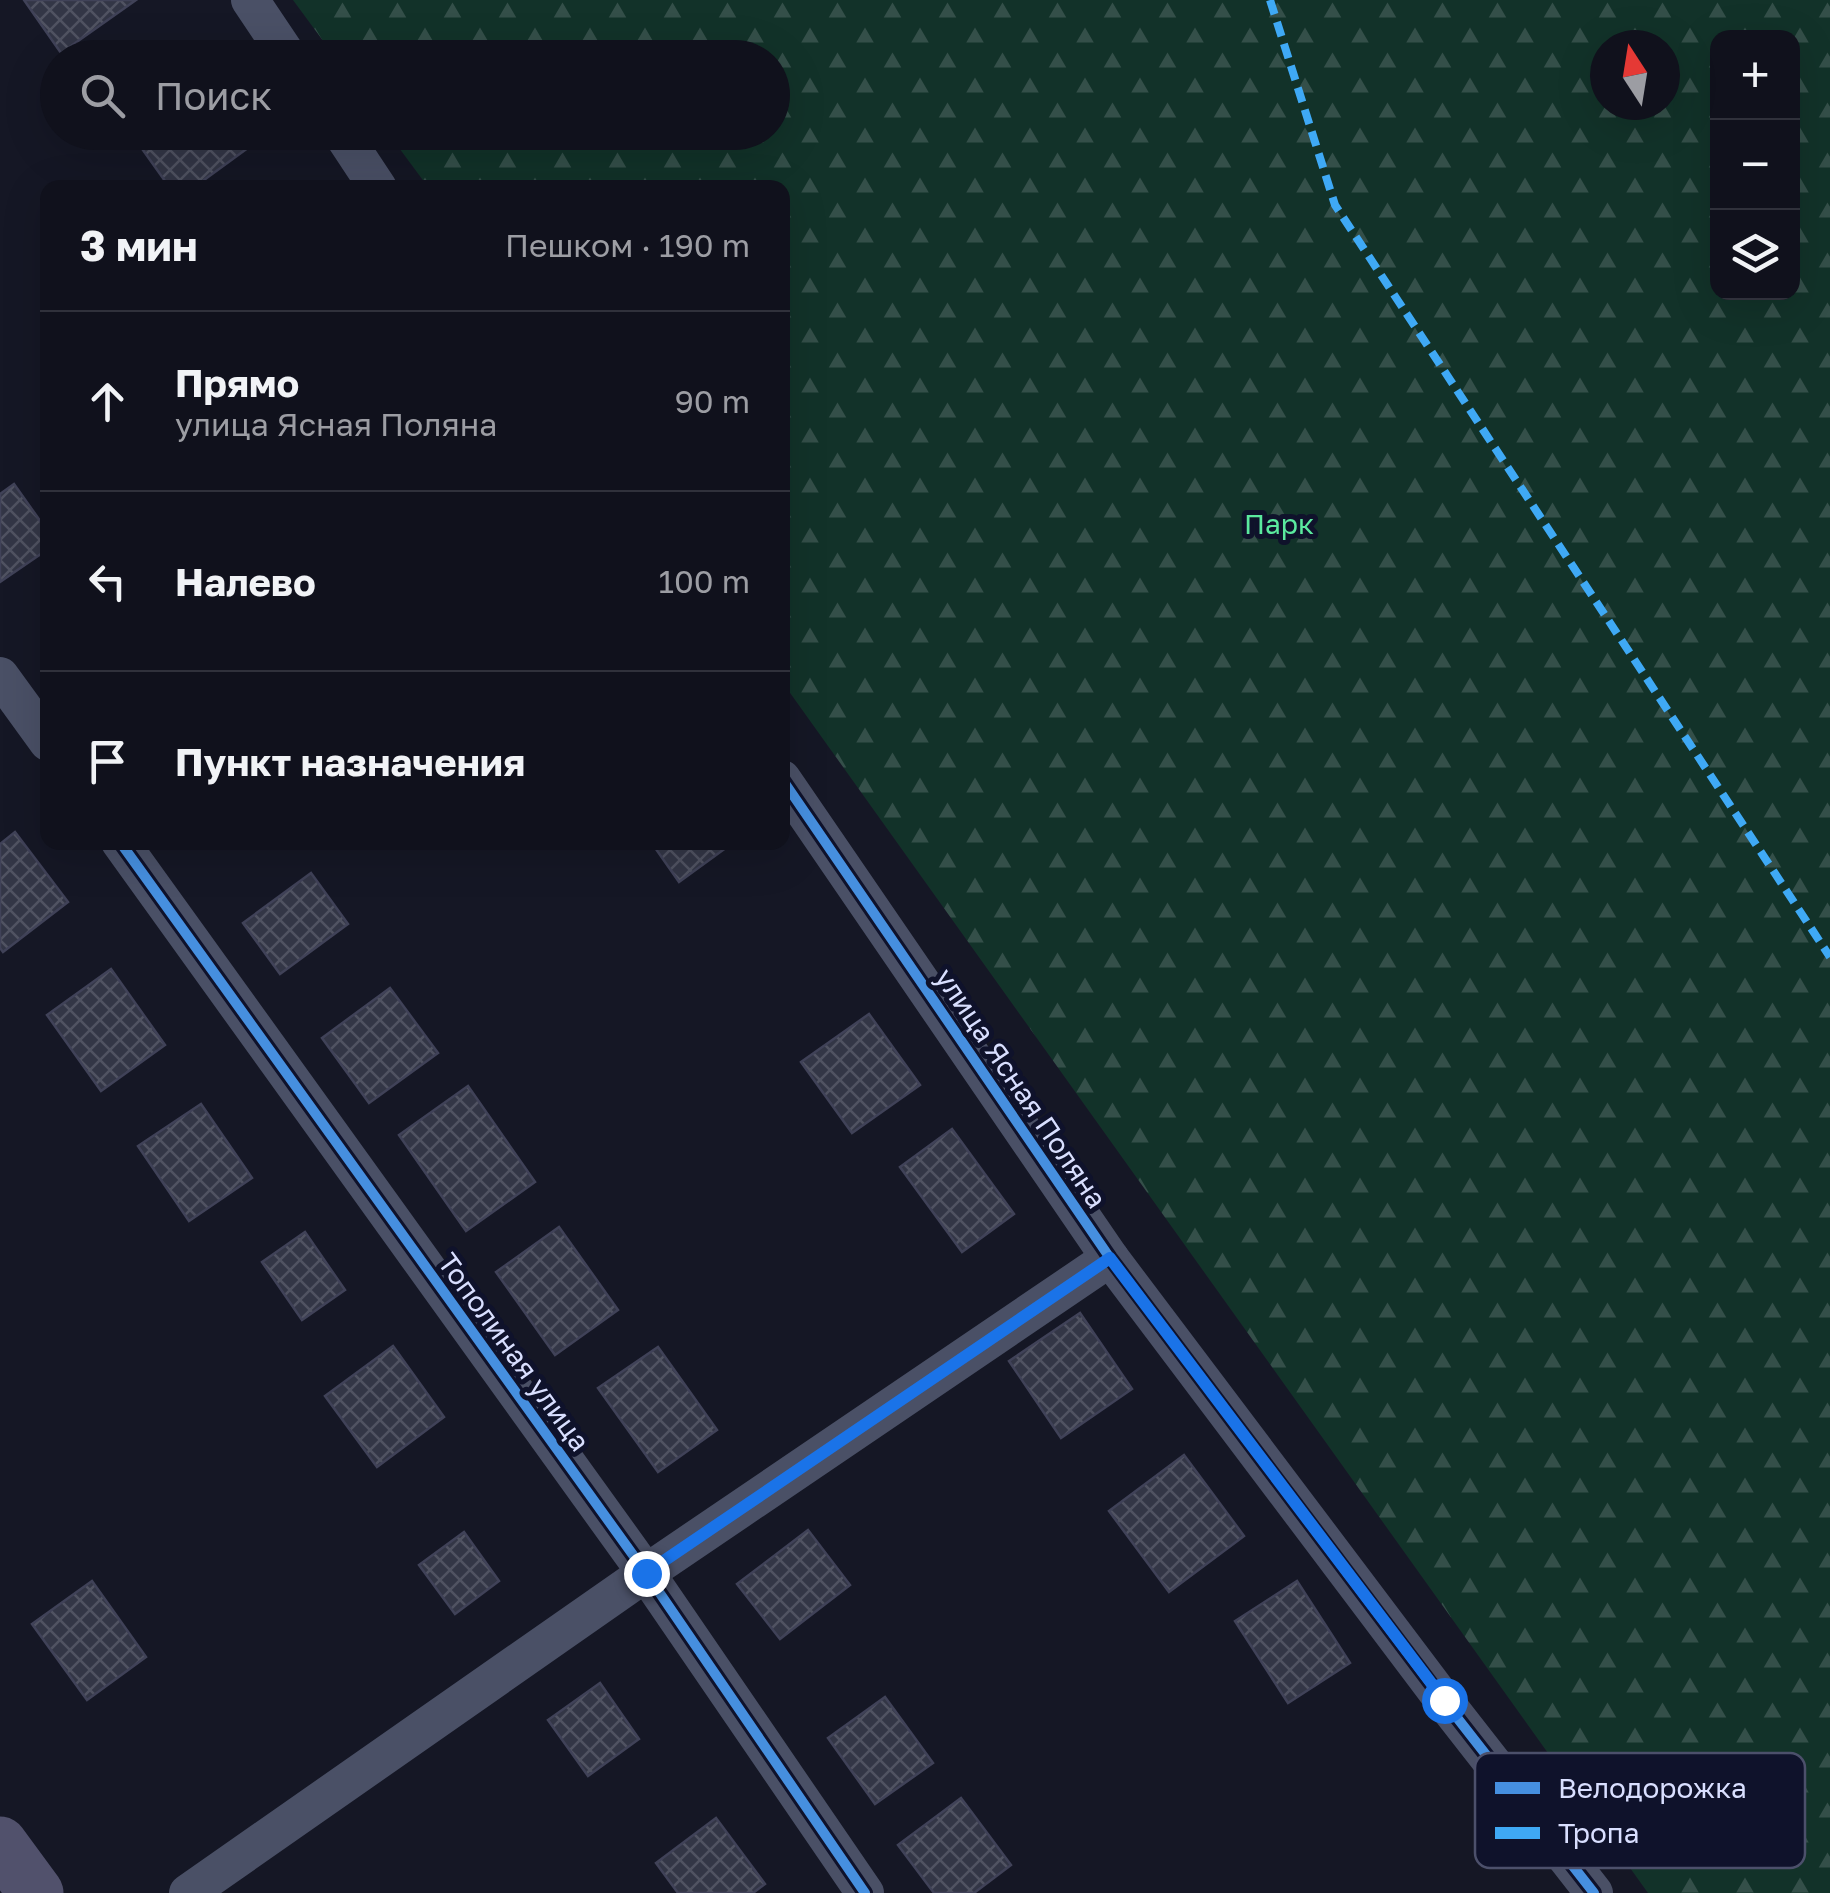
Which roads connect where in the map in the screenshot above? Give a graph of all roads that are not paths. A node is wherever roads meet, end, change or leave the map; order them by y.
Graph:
1 (250, 0) edge
2 (277, 40) edge
3 (353, 150) edge
4 (373, 180) edge
5 (0, 676) edge
6 (40, 731) edge
7 (790, 791) edge
8 (126, 850) edge
9 (1110, 1258) junction
10 (646, 1573) junction
11 (1485, 1753) edge
12 (0, 1844) edge
13 (1575, 1868) edge
14 (36, 1893) edge
15 (188, 1893) edge
16 (865, 1893) edge
17 (1594, 1893) edge

1 - 2 street
3 - 4 street
5 - 6 street
7 - 9 street, улица Ясная Поляна
8 - 10 street, Тополиная улица
9 - 10 street
9 - 11 street, улица Ясная Поляна
10 - 15 street
10 - 16 street, Тополиная улица
12 - 14 main road
13 - 17 street, улица Ясная Поляна

